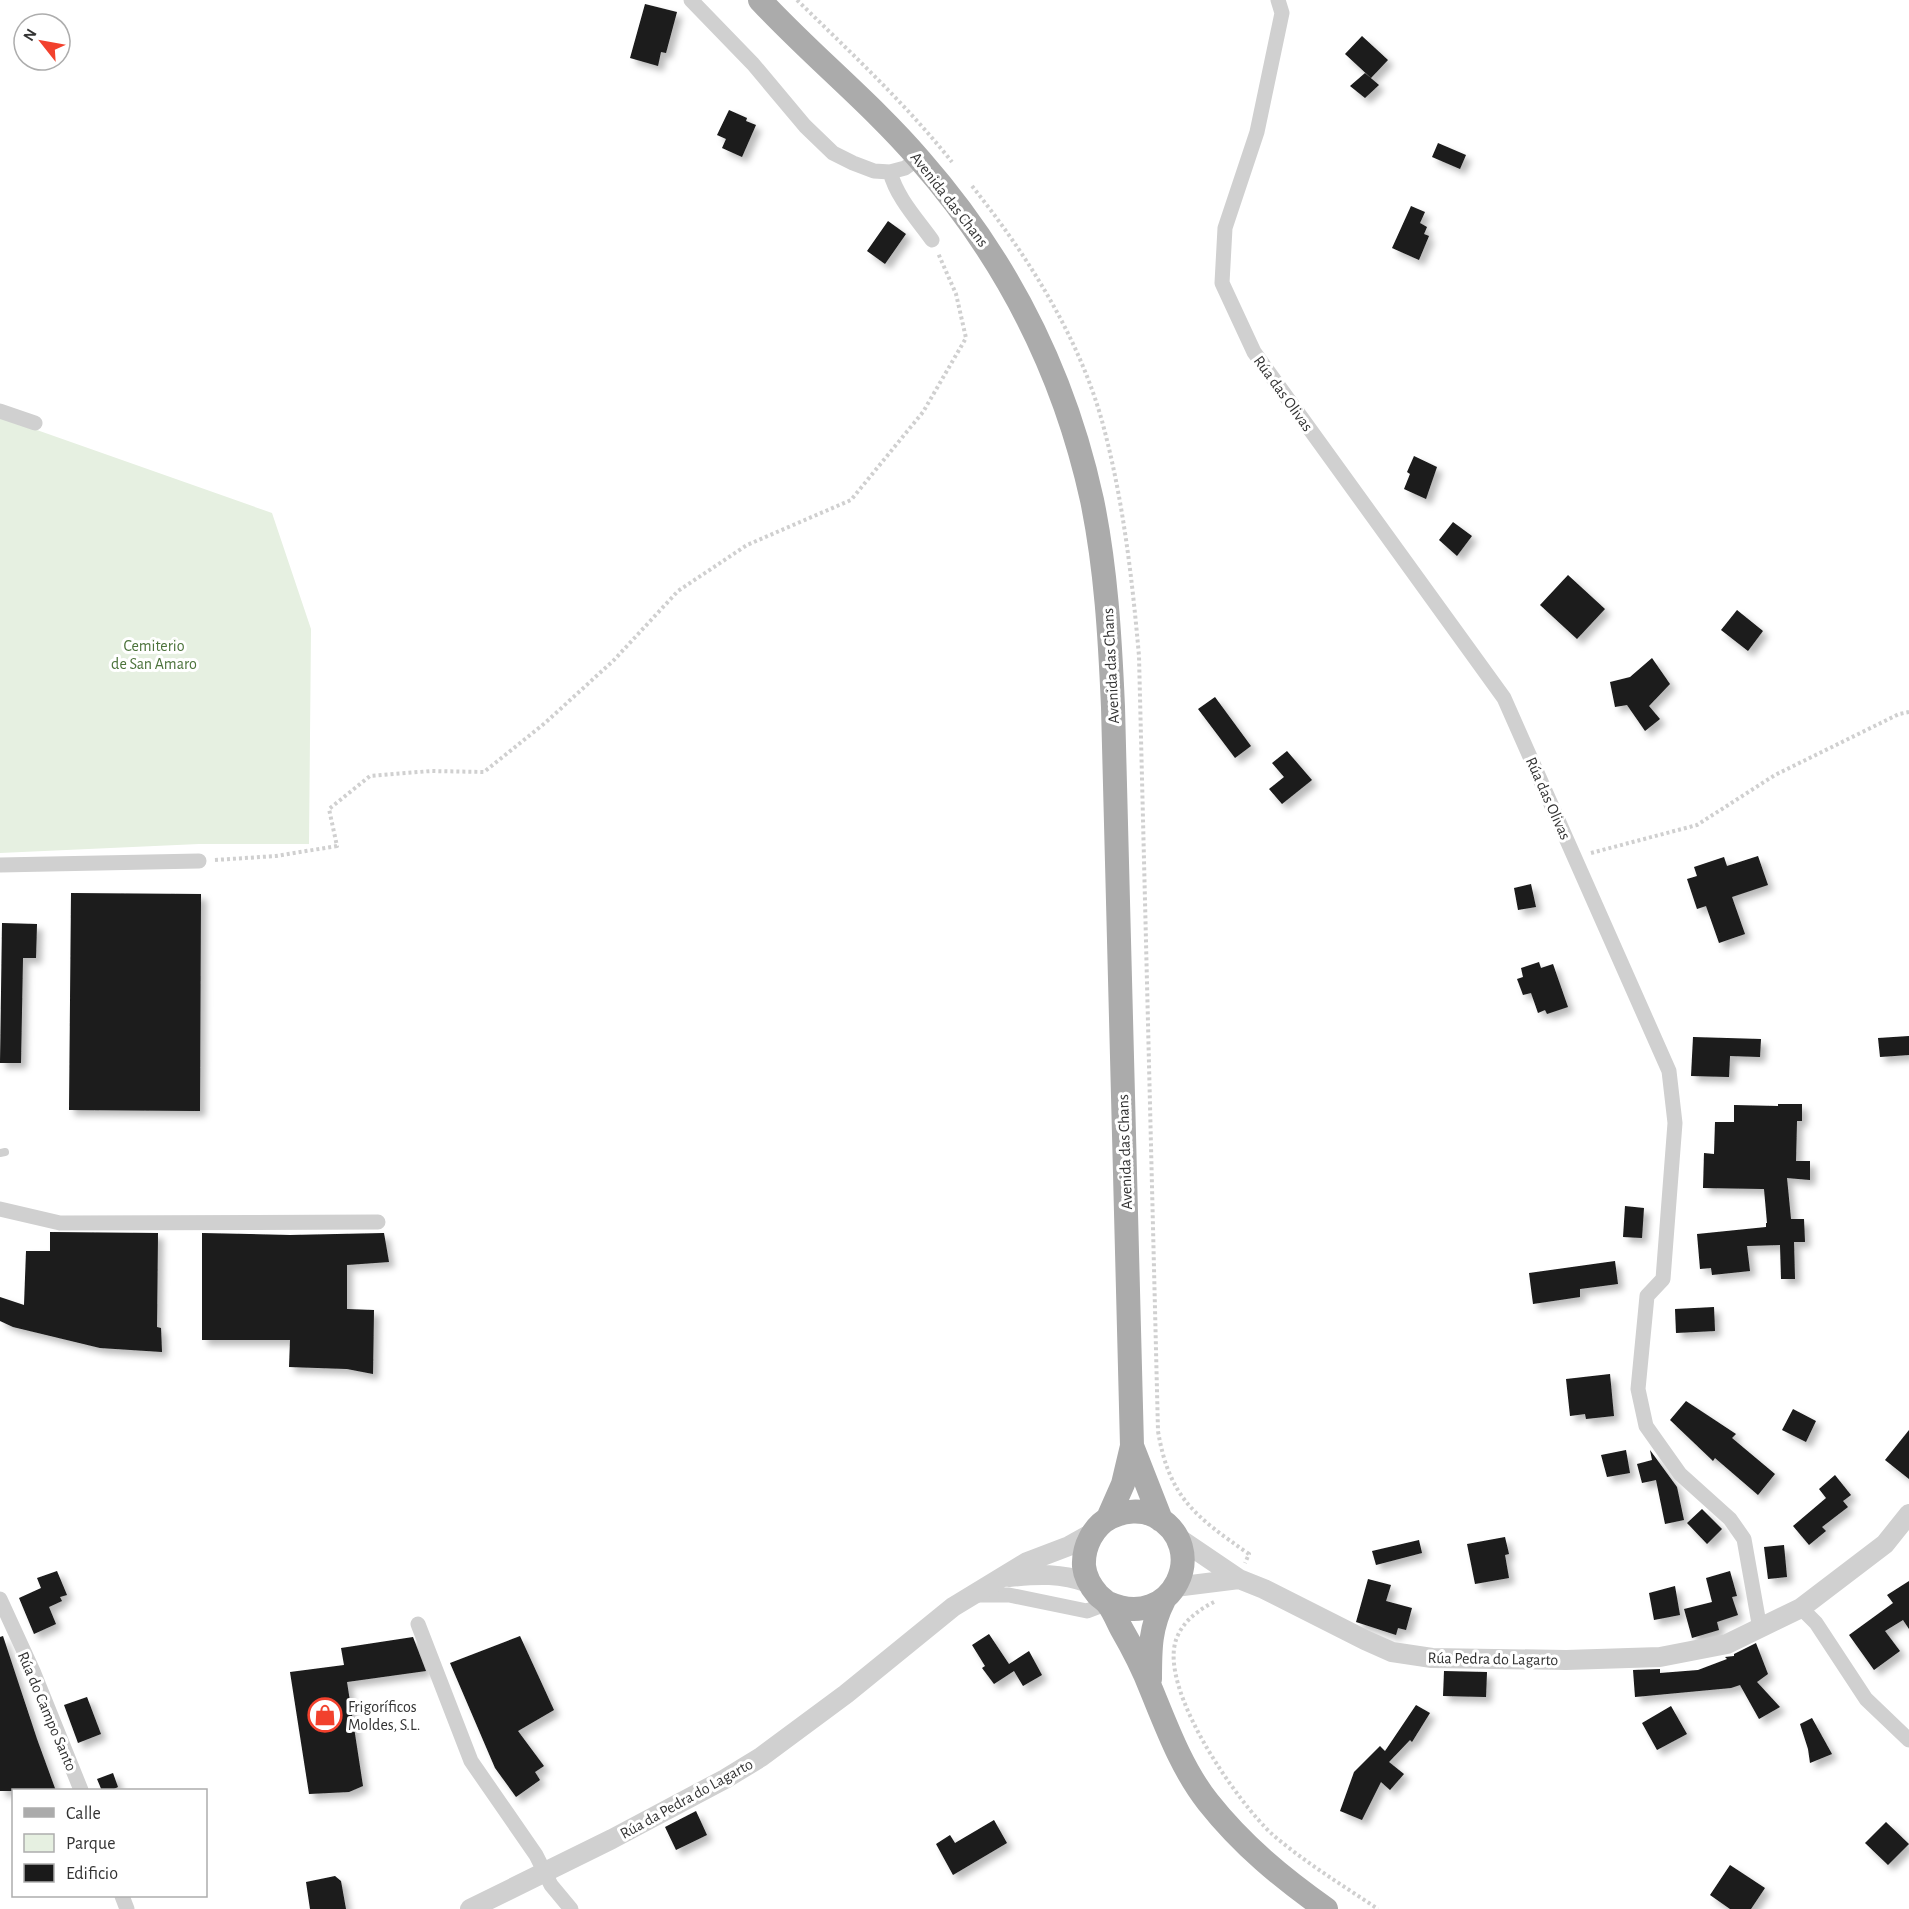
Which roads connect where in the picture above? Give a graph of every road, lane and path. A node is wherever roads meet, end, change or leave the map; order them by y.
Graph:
1 (692, 0) edge
2 (760, 0) edge
3 (1278, 0) edge
4 (919, 158) junction
5 (890, 172) junction
6 (932, 240) joint
7 (0, 411) edge
8 (35, 423) dead end
9 (1909, 712) edge
10 (1575, 857) junction
11 (199, 861) joint
12 (0, 865) edge
13 (0, 1209) edge
14 (378, 1222) dead end
15 (1132, 1446) junction
16 (1909, 1514) edge
17 (1161, 1520) junction
18 (1101, 1525) junction
19 (1177, 1538) junction
20 (1003, 1577) junction
21 (1239, 1579) junction
22 (1089, 1583) junction
23 (1170, 1593) junction
24 (972, 1595) junction
25 (0, 1599) edge
26 (1108, 1603) junction
27 (1801, 1608) junction
28 (4, 1620) edge
29 (418, 1624) dead end
30 (1760, 1629) junction
31 (1150, 1687) junction
32 (1909, 1740) edge
33 (80, 1789) edge
34 (544, 1871) junction
35 (470, 1909) edge
36 (571, 1909) edge
37 (1326, 1909) edge
38 (1378, 1909) edge

1 - 5 street
2 - 4 main road, Avenida das Chans
3 - 10 street, Rúa das Olivas
4 - 5 street
4 - 15 main road, Avenida das Chans
5 - 6 street
6 - 11 path
7 - 8 street
9 - 10 path
10 - 30 street, Rúa das Olivas
11 - 12 street
13 - 14 street
15 - 17 main road, Avenida das Chans
15 - 18 main road, Avenida das Chans
16 - 27 street, Rúa Pedra do Lagarto
17 - 18 main road
17 - 19 main road, Avenida das Chans
18 - 20 street, Rúa da Pedra do Lagarto
18 - 22 main road, Avenida das Chans
19 - 21 street, Rúa Pedra do Lagarto
19 - 23 main road
20 - 22 street, Rúa da Pedra do Lagarto
20 - 24 street, Rúa da Pedra do Lagarto
21 - 23 street, Rúa Pedra do Lagarto
21 - 30 street, Rúa Pedra do Lagarto
21 - 38 path
22 - 26 main road
23 - 26 main road
23 - 31 main road
24 - 26 street
24 - 34 street, Rúa da Pedra do Lagarto
25 - 28 street, Rúa do Campo Santo
26 - 31 main road
27 - 30 street, Rúa Pedra do Lagarto
27 - 32 street
28 - 33 street, Rúa do Campo Santo
29 - 34 street
31 - 37 main road
34 - 35 street, Rúa da Pedra do Lagarto
34 - 36 street

